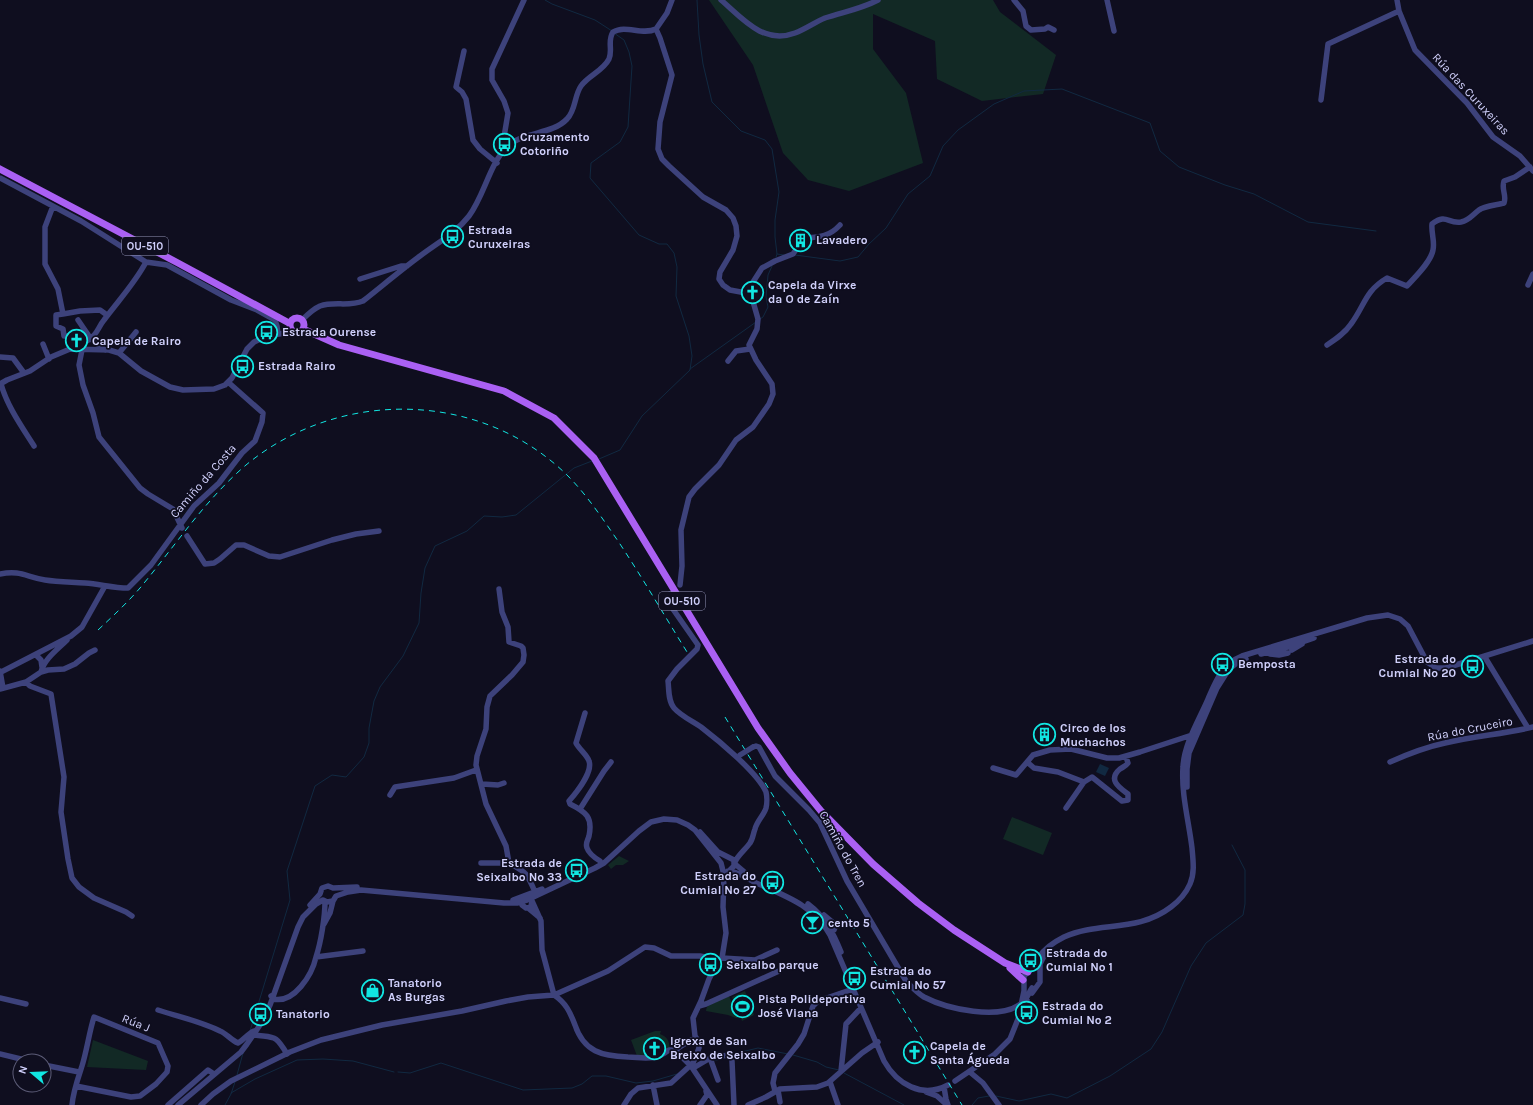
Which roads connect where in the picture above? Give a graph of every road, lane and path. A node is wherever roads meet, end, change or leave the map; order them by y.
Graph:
1 (524, 0) edge
2 (672, 0) edge
3 (721, 0) edge
4 (878, 0) edge
5 (1014, 0) edge
6 (1107, 0) edge
7 (1397, 0) edge
8 (1399, 11) junction
9 (656, 29) junction
10 (1054, 30) dead end
11 (1114, 31) dead end
12 (464, 51) dead end
13 (1321, 100) dead end
14 (506, 148) junction
15 (497, 163) junction
16 (0, 169) edge
17 (1532, 169) edge
18 (0, 178) edge
19 (53, 206) junction
20 (840, 225) dead end
21 (146, 262) junction
22 (407, 266) junction
23 (1533, 274) edge
24 (360, 279) dead end
25 (1528, 285) dead end
26 (746, 293) junction
27 (63, 314) junction
28 (108, 315) junction
29 (78, 320) dead end
30 (302, 320) junction
31 (290, 326) junction
32 (303, 329) junction
33 (136, 332) dead end
34 (278, 334) junction
35 (91, 338) junction
36 (44, 344) dead end
37 (1328, 345) dead end
38 (750, 348) junction
39 (77, 349) junction
40 (105, 350) junction
41 (120, 353) junction
42 (0, 357) edge
43 (49, 359) junction
44 (728, 361) dead end
45 (24, 373) junction
46 (228, 382) junction
47 (1, 384) edge
48 (34, 446) dead end
49 (181, 525) junction
50 (379, 531) dead end
51 (186, 536) dead end
52 (0, 574) edge
53 (680, 585) dead end
54 (105, 586) junction
55 (498, 589) dead end
56 (670, 594) dead end
57 (1387, 618) junction
58 (1400, 619) junction
59 (1350, 626) junction
60 (1336, 627) junction
61 (1326, 633) junction
62 (71, 636) junction
63 (1303, 640) junction
64 (1533, 643) edge
65 (95, 650) dead end
66 (1267, 651) junction
67 (36, 655) junction
68 (1254, 656) junction
69 (1486, 659) junction
70 (1229, 664) junction
71 (42, 669) junction
72 (0, 672) edge
73 (26, 682) junction
74 (1220, 682) junction
75 (2, 688) edge
76 (1212, 699) junction
77 (585, 713) dead end
78 (1199, 722) junction
79 (1531, 728) edge
80 (1193, 734) junction
81 (1189, 753) junction
82 (738, 756) junction
83 (1126, 757) junction
84 (611, 762) dead end
85 (1027, 762) junction
86 (1390, 762) dead end
87 (993, 768) dead end
88 (476, 770) junction
89 (1084, 782) junction
90 (504, 783) dead end
91 (482, 784) junction
92 (390, 795) dead end
93 (1186, 802) junction
94 (1066, 808) dead end
95 (580, 809) junction
96 (732, 860) junction
97 (599, 862) junction
98 (481, 863) dead end
99 (509, 863) junction
100 (725, 869) junction
101 (580, 876) junction
102 (333, 888) junction
103 (320, 894) junction
104 (532, 896) junction
105 (334, 898) junction
106 (515, 900) junction
107 (324, 901) junction
108 (523, 904) junction
109 (802, 904) junction
110 (132, 916) dead end
111 (540, 919) junction
112 (829, 923) junction
113 (322, 928) junction
114 (832, 932) junction
115 (1053, 944) junction
116 (836, 949) junction
117 (777, 950) dead end
118 (363, 951) dead end
119 (316, 958) junction
120 (720, 959) junction
121 (1006, 963) junction
122 (779, 971) dead end
123 (1029, 972) junction
124 (1040, 976) junction
125 (275, 982) junction
126 (1024, 982) junction
127 (1034, 988) junction
128 (853, 989) junction
129 (554, 995) junction
130 (0, 998) edge
131 (272, 998) junction
132 (280, 1000) junction
133 (26, 1004) dead end
134 (1022, 1004) junction
135 (699, 1006) junction
136 (158, 1010) dead end
137 (268, 1010) junction
138 (864, 1010) junction
139 (253, 1035) junction
140 (697, 1039) junction
141 (877, 1043) junction
142 (676, 1050) junction
143 (0, 1054) edge
144 (287, 1054) junction
145 (12, 1057) edge
146 (710, 1058) junction
147 (887, 1058) junction
148 (691, 1066) junction
149 (52, 1067) edge
150 (79, 1072) junction
151 (841, 1072) junction
152 (971, 1073) junction
153 (214, 1074) junction
154 (718, 1080) dead end
155 (830, 1082) junction
156 (950, 1084) junction
157 (653, 1085) junction
158 (76, 1086) junction
159 (932, 1090) junction
160 (706, 1091) junction
161 (776, 1091) junction
162 (926, 1091) junction
163 (760, 1102) edge
164 (780, 1102) dead end
165 (72, 1105) edge
166 (168, 1105) edge
167 (178, 1105) edge
168 (201, 1105) edge
169 (624, 1105) edge
170 (657, 1105) edge
171 (700, 1105) edge
172 (717, 1105) edge
173 (734, 1105) edge
174 (748, 1105) edge
175 (838, 1105) edge
176 (948, 1105) edge
177 (999, 1105) edge

1 - 14 street
2 - 9 street
3 - 4 street
5 - 10 street
6 - 11 street
7 - 8 street, Rúa das Curuxeiras
8 - 13 street
8 - 17 street, Rúa das Curuxeiras
9 - 14 street
9 - 26 street
12 - 15 street
14 - 15 street
15 - 22 street
16 - 31 main road, OU-510
17 - 37 street
18 - 19 street
19 - 21 street
19 - 27 street
20 - 26 street
21 - 28 street
21 - 34 street
22 - 24 street
22 - 30 street
23 - 25 street
26 - 38 street
27 - 28 street
27 - 39 street
28 - 35 street
29 - 35 street
30 - 31 main road
30 - 32 main road
31 - 32 main road, OU-510
31 - 34 street
32 - 121 main road, OU-510
33 - 41 street
34 - 46 street
35 - 39 street
35 - 40 street
36 - 43 street
38 - 44 street
38 - 53 street
39 - 40 street
39 - 43 street
39 - 49 street
40 - 41 street
41 - 46 street
42 - 45 street
43 - 45 street
45 - 47 street
46 - 49 street, Camiño da Costa
47 - 48 street
49 - 54 street, Camiño da Costa
50 - 51 street
52 - 54 street
54 - 62 street
55 - 88 street
56 - 82 street
57 - 58 street
57 - 59 street
57 - 69 street
58 - 60 street
58 - 64 street
59 - 60 street
59 - 61 street
60 - 61 street
60 - 63 street
61 - 63 street
62 - 67 street
62 - 71 street
63 - 66 street
63 - 66 street
64 - 69 street
65 - 71 street
66 - 68 street
66 - 70 street
67 - 71 street
67 - 72 street
68 - 70 street
68 - 74 street
69 - 79 street
70 - 74 street
70 - 78 street
71 - 73 street
72 - 75 street
73 - 75 street
73 - 110 street
74 - 76 street
76 - 78 street
76 - 81 street
77 - 95 street
78 - 80 street
79 - 86 street, Rúa do Cruceiro
80 - 81 street
80 - 83 street
80 - 93 street
81 - 93 street
82 - 96 street
82 - 134 street, Camiño do Tren, bridge
83 - 85 street
83 - 89 street
84 - 95 street
85 - 87 street
85 - 89 street
88 - 91 street
88 - 92 street
89 - 94 street
90 - 91 street
91 - 99 street
93 - 115 street
95 - 97 street
96 - 97 street
96 - 100 street
96 - 100 street
96 - 112 street
97 - 101 street
97 - 104 street
98 - 99 street
99 - 104 street
100 - 101 street
100 - 109 street
100 - 120 street
101 - 104 street
102 - 103 street
102 - 105 street
102 - 106 street
103 - 107 street
103 - 125 street
104 - 106 street
104 - 108 street
104 - 108 street
104 - 111 street
105 - 107 street
105 - 108 street
105 - 113 street
106 - 108 street
107 - 113 street
107 - 131 street
108 - 111 street
109 - 112 street
109 - 116 street
111 - 129 street
112 - 114 street
113 - 119 street
114 - 116 street
114 - 138 street
115 - 123 street
115 - 124 street
116 - 128 street
117 - 120 street
118 - 119 street
119 - 132 street
120 - 129 street
120 - 135 street
121 - 123 main road
121 - 126 main road
122 - 135 street
123 - 124 street
123 - 126 street
124 - 127 street
125 - 131 street
125 - 139 street
126 - 127 street
126 - 134 street
127 - 134 street
127 - 152 street
128 - 138 street
128 - 161 street
129 - 142 street
129 - 144 street
130 - 133 street
131 - 132 street
131 - 137 street
132 - 137 street
134 - 156 street
135 - 140 street
136 - 139 street
137 - 139 street
138 - 141 street
138 - 147 street
138 - 151 street
139 - 144 street
139 - 153 street
140 - 142 street
140 - 148 street
141 - 147 street
141 - 151 street
141 - 162 street
142 - 148 street
143 - 145 street
144 - 168 street
146 - 148 street
146 - 154 street
146 - 173 street
147 - 159 street
148 - 157 street
148 - 160 street
149 - 150 street
150 - 158 street, Rúa J
150 - 158 street, Rúa J
151 - 155 street
152 - 156 street
152 - 177 street
153 - 166 street
153 - 167 street
155 - 161 street
155 - 175 street
156 - 159 street
156 - 176 street
157 - 169 street
157 - 170 street
158 - 165 street, Rúa J
159 - 162 street
160 - 171 street
160 - 172 street
161 - 163 street
161 - 164 street
162 - 176 street
163 - 174 street

